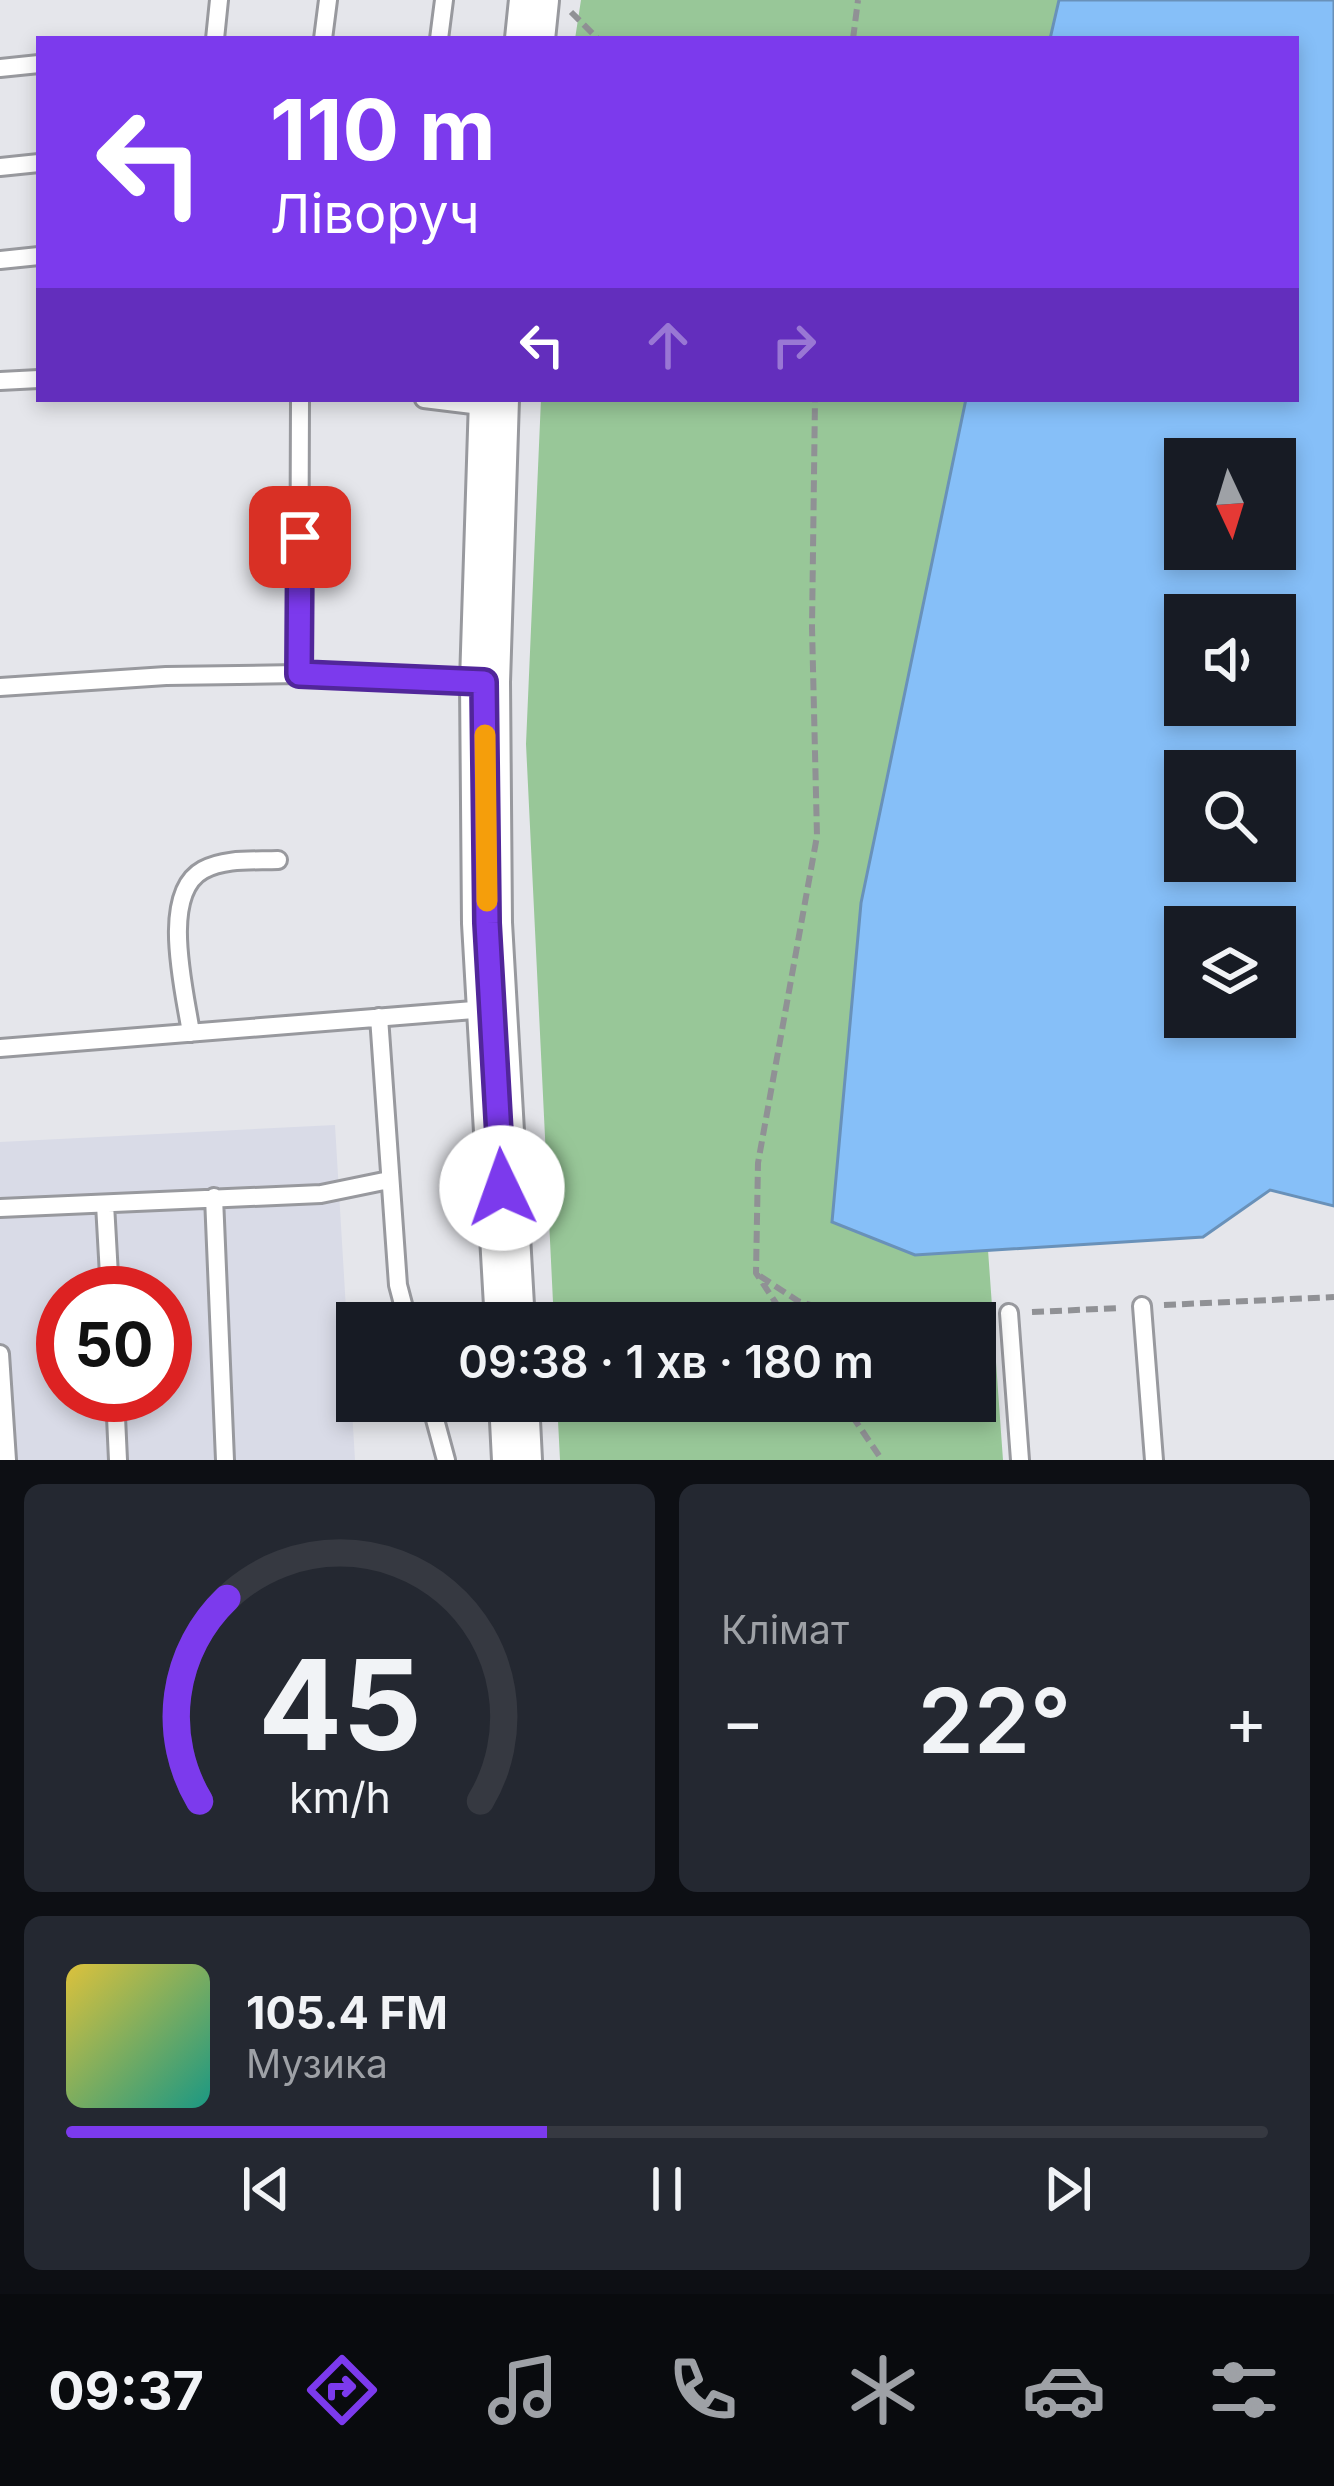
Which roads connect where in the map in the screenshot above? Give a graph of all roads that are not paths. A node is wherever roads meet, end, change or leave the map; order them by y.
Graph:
1 (219, 0) edge
2 (328, 0) edge
3 (444, 0) edge
4 (551, 4) edge
5 (215, 36) edge
6 (323, 36) edge
7 (439, 36) edge
8 (532, 36) edge
9 (36, 64) edge
10 (0, 68) edge
11 (36, 163) edge
12 (0, 166) edge
13 (36, 256) edge
14 (0, 260) edge
15 (36, 379) edge
16 (0, 381) edge
17 (300, 402) edge
18 (494, 403) edge
19 (299, 674) junction
20 (484, 682) junction
21 (0, 687) edge
22 (278, 860) dead end
23 (493, 1008) junction
24 (379, 1018) junction
25 (190, 1033) junction
26 (0, 1048) edge
27 (389, 1180) junction
28 (214, 1197) junction
29 (106, 1204) junction
30 (0, 1208) edge
31 (109, 1266) edge
32 (402, 1302) edge
33 (509, 1302) edge
34 (1142, 1306) road end
35 (1009, 1313) road end
36 (0, 1354) edge
37 (116, 1422) edge
38 (436, 1422) edge
39 (515, 1422) edge
40 (7, 1460) edge
41 (118, 1460) edge
42 (225, 1460) edge
43 (446, 1460) edge
44 (517, 1460) edge
45 (1020, 1460) edge
46 (1154, 1460) edge

1 - 5 lane
2 - 6 lane
3 - 7 lane
4 - 8 main road
9 - 10 lane
11 - 12 lane
13 - 14 lane
15 - 16 lane
17 - 19 lane
18 - 20 main road
19 - 20 lane
19 - 21 lane
20 - 23 main road
22 - 25 lane
23 - 24 lane
23 - 33 main road
24 - 25 lane
24 - 27 lane
25 - 26 lane
27 - 28 lane
27 - 32 lane
28 - 29 lane
28 - 42 lane
29 - 30 lane
29 - 31 lane
34 - 46 lane
35 - 45 lane
36 - 40 lane
37 - 41 lane
38 - 43 lane
39 - 44 main road

